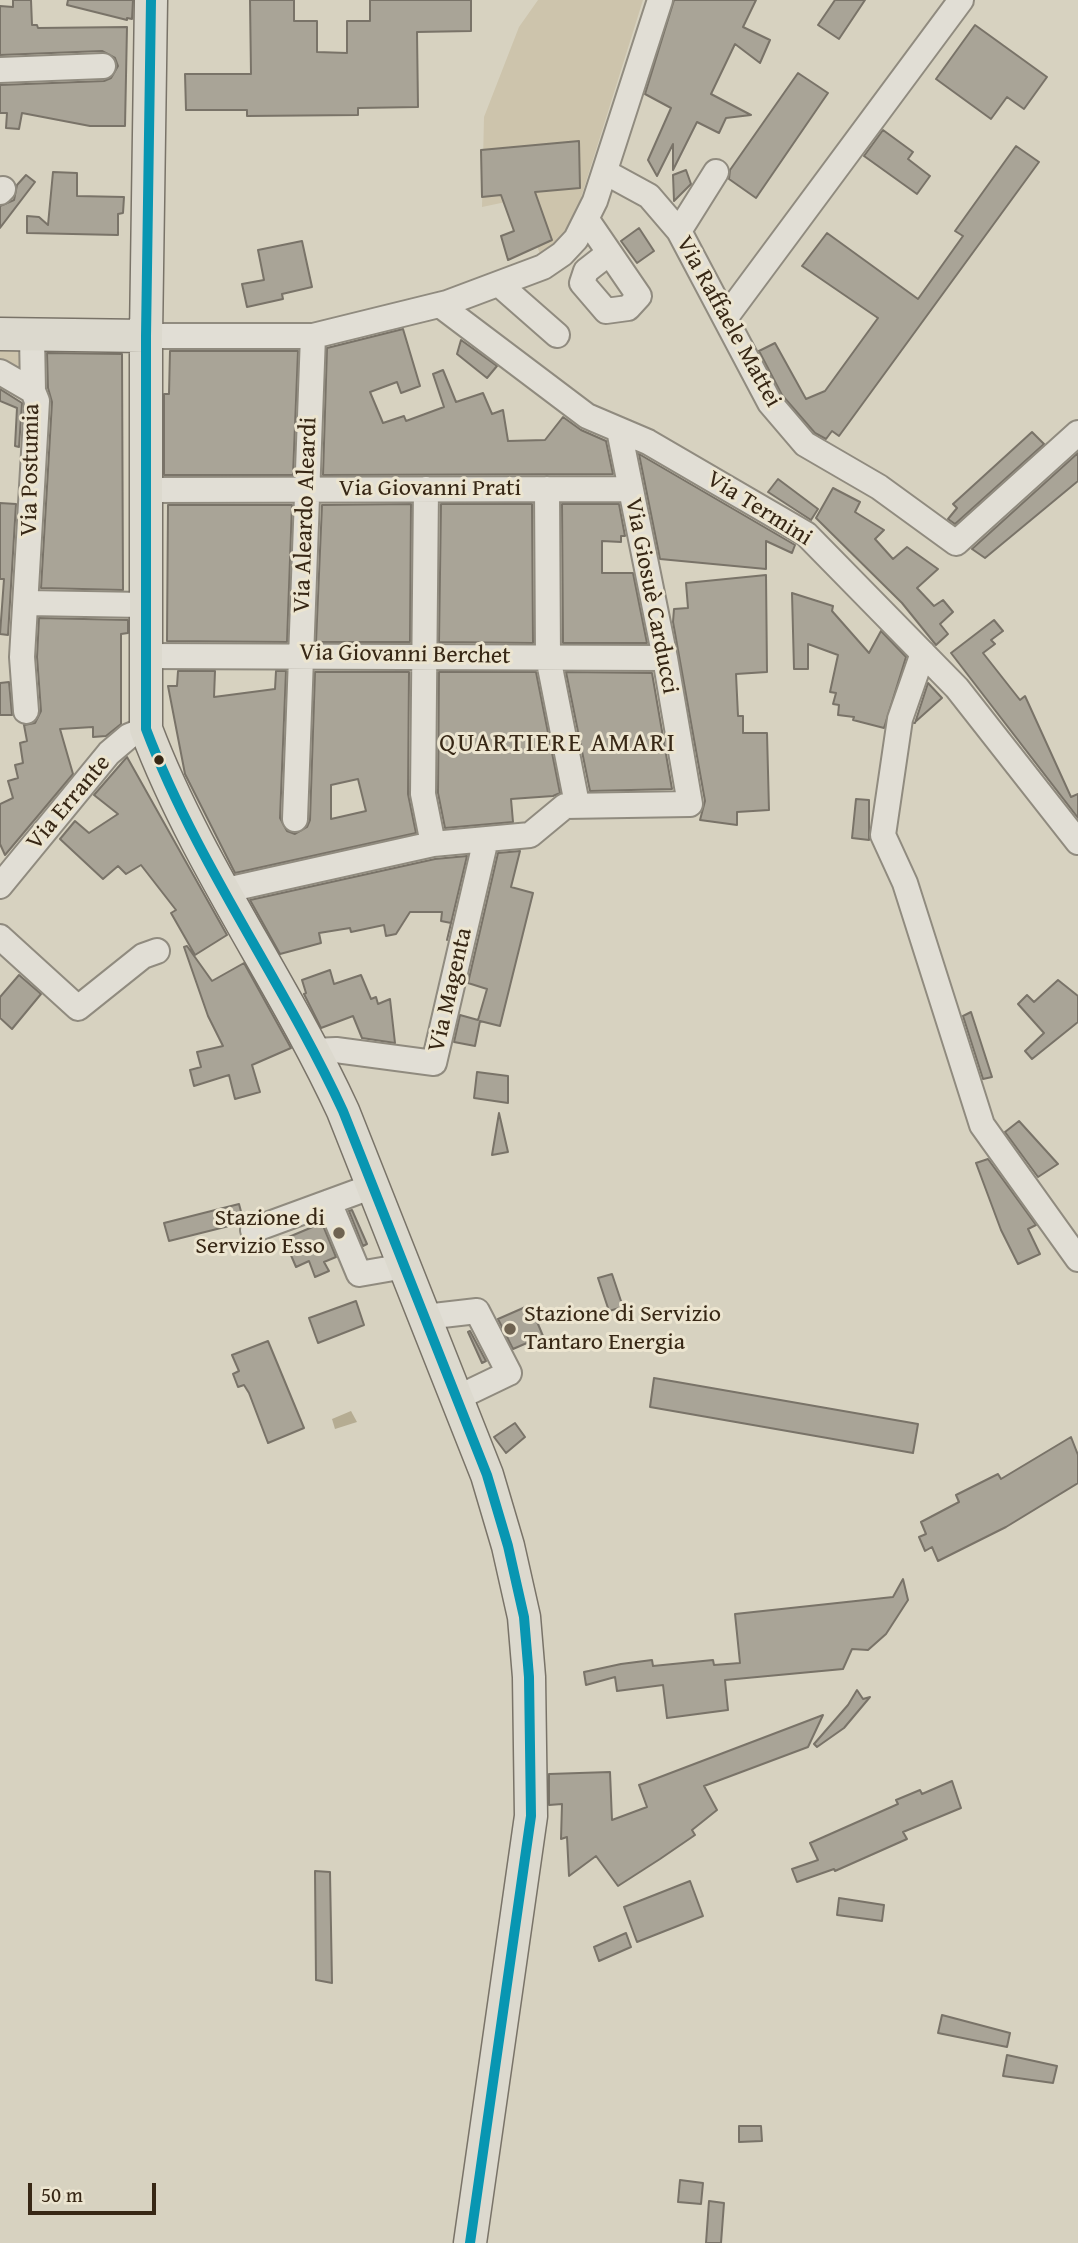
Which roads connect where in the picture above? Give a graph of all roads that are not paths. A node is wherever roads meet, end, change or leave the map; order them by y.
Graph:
1 (151, 0) edge
2 (660, 0) edge
3 (961, 0) edge
4 (103, 66) dead end
5 (0, 70) edge
6 (605, 172) junction
7 (716, 172) dead end
8 (587, 220) junction
9 (678, 231) junction
10 (609, 253) dead end
11 (500, 285) junction
12 (440, 305) junction
13 (726, 317) junction
14 (0, 334) edge
15 (313, 335) junction
16 (558, 335) dead end
17 (33, 336) junction
18 (145, 336) junction
19 (0, 372) edge
20 (33, 391) junction
21 (619, 429) junction
22 (1078, 433) edge
23 (630, 488) junction
24 (307, 489) junction
25 (426, 489) junction
26 (547, 489) junction
27 (146, 490) junction
28 (27, 603) junction
29 (144, 606) junction
30 (923, 653) junction
31 (301, 654) junction
32 (423, 655) junction
33 (144, 656) junction
34 (548, 657) junction
35 (665, 658) junction
36 (26, 711) dead end
37 (146, 729) junction
38 (577, 804) junction
39 (295, 820) dead end
40 (486, 839) junction
41 (1078, 842) edge
42 (433, 844) junction
43 (0, 886) edge
44 (222, 891) junction
45 (0, 937) edge
46 (158, 951) dead end
47 (313, 1051) junction
48 (373, 1186) junction
49 (329, 1202) junction
50 (253, 1230) dead end
51 (1078, 1259) edge
52 (405, 1266) junction
53 (425, 1317) junction
54 (457, 1398) junction
55 (470, 2243) edge

1 - 18 main road
2 - 6 street
3 - 13 street
4 - 5 street
6 - 8 street
6 - 9 street, Via Raffaele Mattei
7 - 9 street
8 - 10 street
8 - 11 street
9 - 13 street, Via Raffaele Mattei
11 - 12 street
11 - 16 street
12 - 15 street
12 - 21 street, Via Termini
13 - 22 street, Via Raffaele Mattei
14 - 17 main road
15 - 18 street
15 - 24 street, Via Aleardo Aleardi
17 - 18 main road
17 - 20 street, Via Postumia
18 - 27 main road
19 - 20 street
20 - 28 street, Via Postumia
21 - 23 street, Via Giosuè Carducci
21 - 30 street, Via Termini
23 - 26 street, Via Giovanni Prati
23 - 35 street, Via Giosuè Carducci
24 - 25 street, Via Giovanni Prati
24 - 27 street, Via Giovanni Prati
24 - 31 street, Via Aleardo Aleardi
25 - 26 street, Via Giovanni Prati
25 - 32 street
26 - 34 street
27 - 29 main road
28 - 29 street
28 - 36 street, Via Postumia
29 - 33 main road
30 - 41 street, Via Termini
30 - 51 street
31 - 32 street, Via Giovanni Berchet
31 - 33 street, Via Giovanni Berchet
31 - 39 street, Via Aleardo Aleardi
32 - 34 street, Via Giovanni Berchet
32 - 42 street
33 - 37 main road
34 - 35 street, Via Giovanni Berchet
34 - 38 street
35 - 38 street, Via Giosuè Carducci
37 - 43 street, Via Errante
37 - 44 main road
38 - 40 street
40 - 42 street
40 - 47 street, Via Magenta
42 - 44 street
44 - 47 main road
45 - 46 street
47 - 48 main road
48 - 49 street
48 - 52 main road
49 - 50 street
49 - 52 street
52 - 53 main road
53 - 54 main road
53 - 54 street
54 - 55 main road

